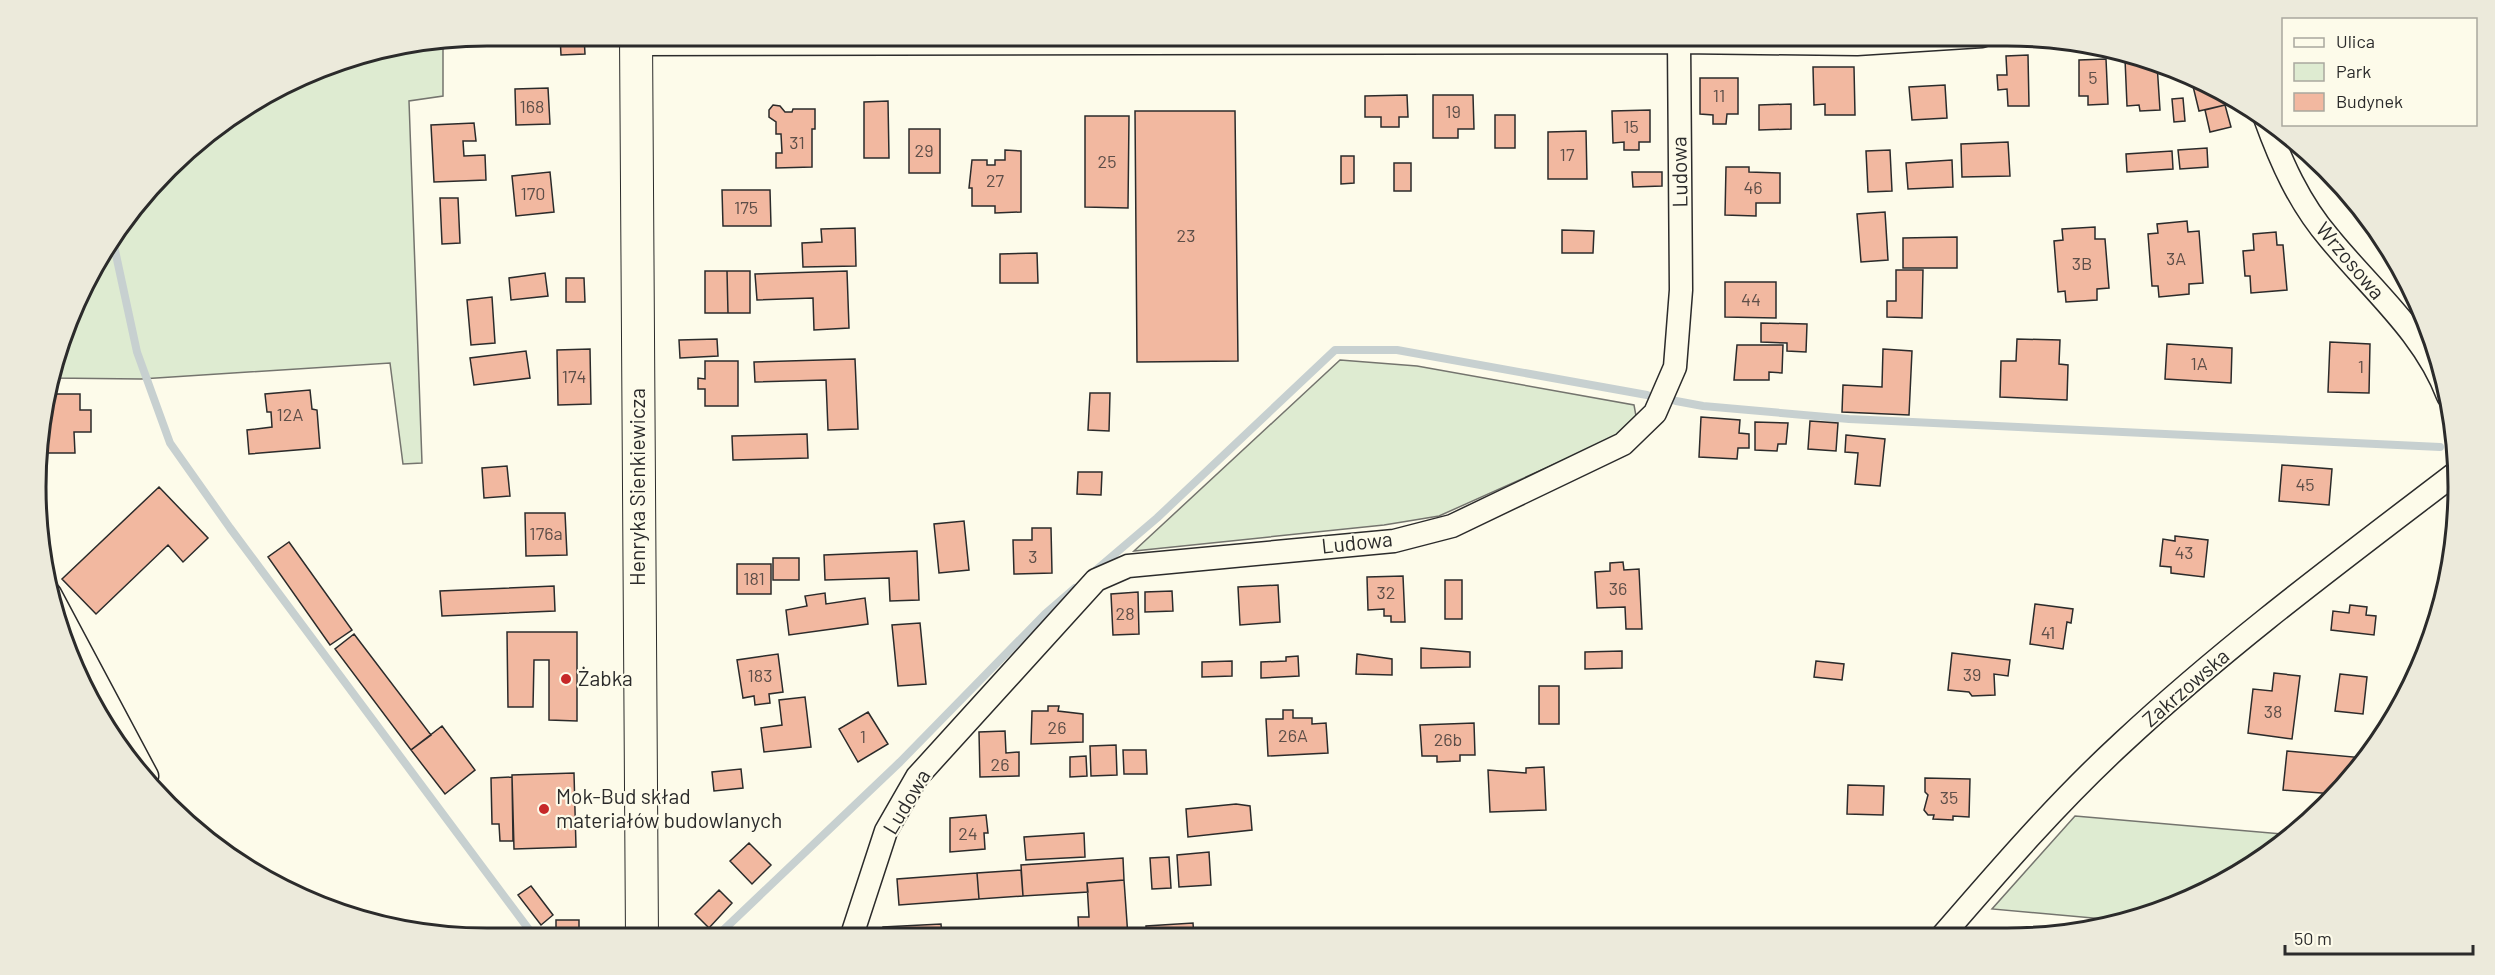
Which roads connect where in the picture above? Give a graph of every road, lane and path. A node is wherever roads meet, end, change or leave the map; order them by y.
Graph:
1 (636, 46) edge
2 (1679, 46) edge
3 (2271, 135) edge
4 (2428, 358) edge
5 (2448, 479) edge
6 (73, 637) edge
7 (132, 748) edge
8 (642, 928) edge
9 (854, 928) edge
10 (1949, 928) edge

1 - 8 main road, Henryka Sienkiewicza
2 - 9 street, Ludowa
3 - 4 street, Wrzosowa
5 - 10 street, Zakrzowska
6 - 7 street

